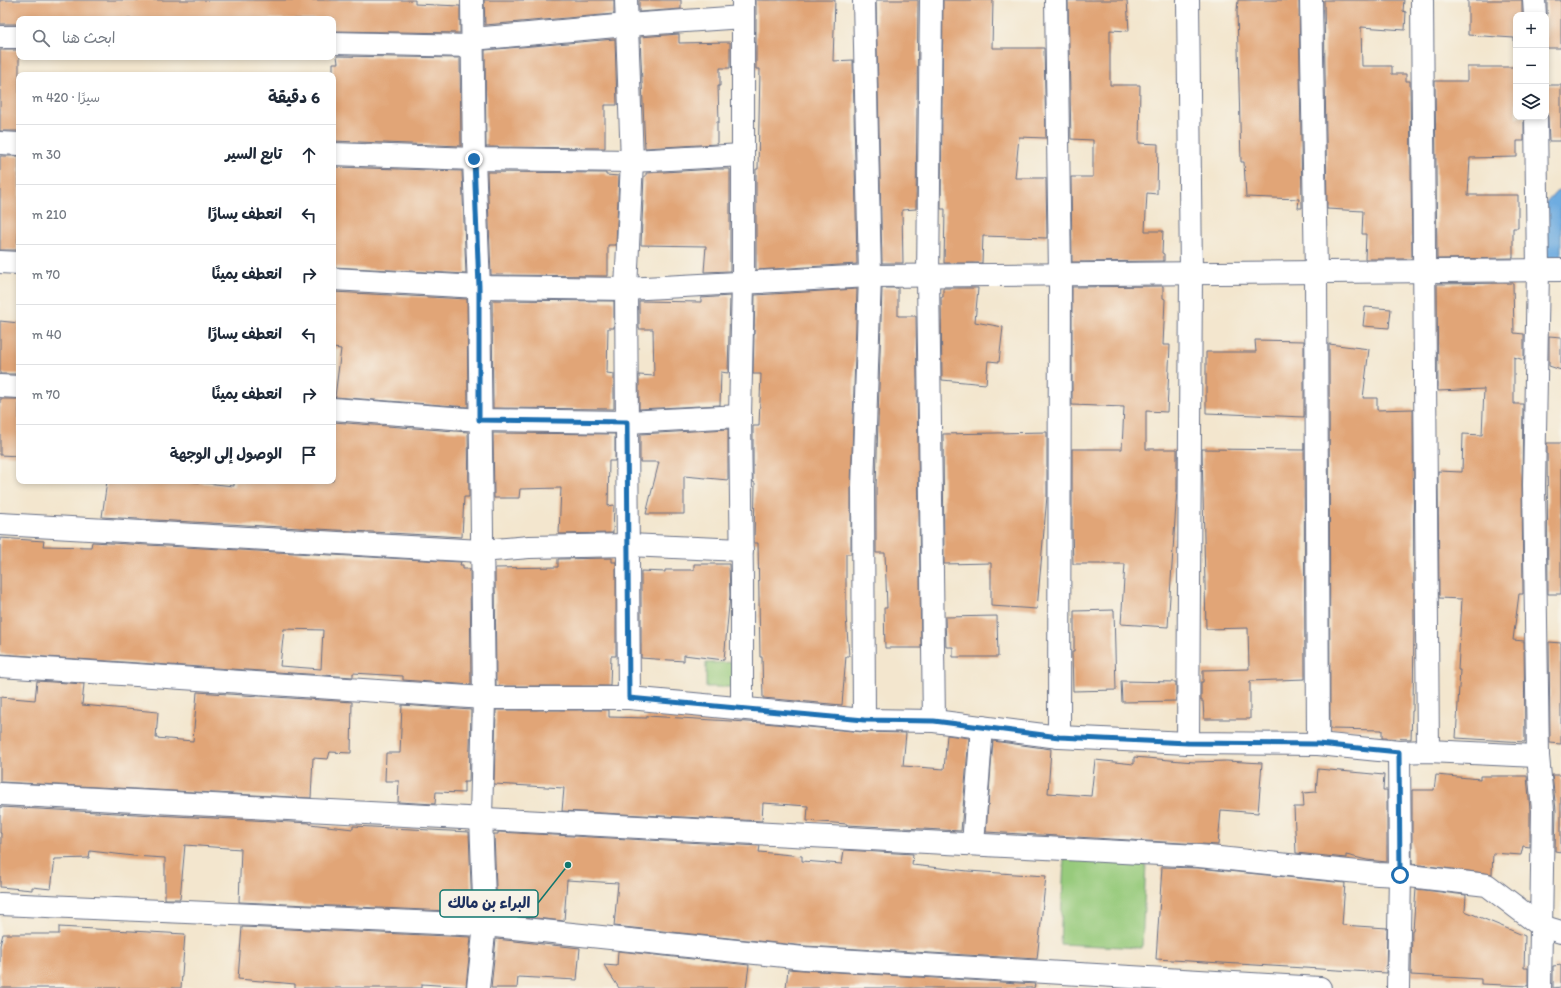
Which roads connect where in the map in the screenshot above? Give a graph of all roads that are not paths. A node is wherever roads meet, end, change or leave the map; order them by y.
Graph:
1 (472, 0) edge
2 (626, 0) edge
3 (864, 0) edge
4 (931, 0) edge
5 (1056, 0) edge
6 (1188, 0) edge
7 (1311, 0) edge
8 (1422, 0) edge
9 (1534, 0) edge
10 (743, 8) edge
11 (1534, 12) edge
12 (627, 25) junction
13 (0, 37) edge
14 (16, 37) edge
15 (473, 42) junction
16 (336, 43) edge
17 (1536, 120) edge
18 (0, 144) edge
19 (16, 144) edge
20 (336, 154) edge
21 (743, 155) junction
22 (474, 159) junction
23 (632, 161) junction
24 (0, 262) edge
25 (16, 263) edge
26 (1538, 270) junction
27 (1561, 270) edge
28 (1424, 271) junction
29 (1316, 272) junction
30 (1190, 273) junction
31 (1060, 274) junction
32 (870, 276) junction
33 (928, 277) junction
34 (336, 279) edge
35 (743, 283) junction
36 (479, 287) junction
37 (626, 290) junction
38 (0, 386) edge
39 (16, 387) edge
40 (336, 409) edge
41 (740, 416) junction
42 (479, 420) junction
43 (627, 422) junction
44 (0, 524) edge
45 (628, 545) junction
46 (742, 550) junction
47 (482, 551) junction
48 (0, 666) edge
49 (484, 698) junction
50 (629, 698) junction
51 (742, 708) junction
52 (864, 720) junction
53 (934, 721) junction
54 (982, 727) junction
55 (1059, 737) junction
56 (1188, 743) junction
57 (1318, 744) junction
58 (1428, 751) junction
59 (1399, 752) junction
60 (1538, 756) junction
61 (0, 794) edge
62 (481, 818) junction
63 (973, 844) junction
64 (1400, 875) junction
65 (0, 904) edge
66 (484, 925) junction
67 (1551, 929) edge
68 (478, 988) edge
69 (1320, 988) edge
70 (1398, 988) edge
71 (1540, 988) edge

1 - 15 street
2 - 12 street
3 - 32 street
4 - 33 street
5 - 31 street
6 - 30 street
7 - 29 street
8 - 28 street
9 - 11 street
10 - 12 street
10 - 21 street
12 - 15 street
12 - 23 street
13 - 14 street
15 - 16 street
15 - 22 street
17 - 26 street
18 - 19 street
20 - 22 street
21 - 23 street
21 - 35 street
22 - 23 street
22 - 36 street
23 - 37 street
24 - 25 street
26 - 27 street
26 - 28 street
26 - 60 street
28 - 29 street
28 - 58 street
29 - 30 street
29 - 57 street
30 - 31 street
30 - 56 street
31 - 33 street
31 - 55 street
32 - 33 street
32 - 35 street
32 - 52 street
33 - 53 street
34 - 36 street
35 - 37 street
35 - 41 street
36 - 37 street
36 - 42 street
37 - 43 street
38 - 39 street
40 - 42 street
41 - 43 street
41 - 46 street
42 - 43 street
42 - 47 street
43 - 45 street
44 - 47 street
45 - 46 street
45 - 47 street
45 - 50 street
46 - 51 street
47 - 49 street
48 - 49 street
49 - 50 street
49 - 62 street
50 - 51 street
51 - 52 street
52 - 53 street
53 - 54 street
54 - 55 street
54 - 63 street
55 - 56 street
56 - 57 street
57 - 59 street
58 - 59 street
58 - 60 street
59 - 64 street
60 - 67 street
61 - 62 street
62 - 63 street
62 - 66 street
63 - 64 street
64 - 67 street
64 - 70 street
65 - 66 street
66 - 68 street
66 - 69 street
67 - 71 street

